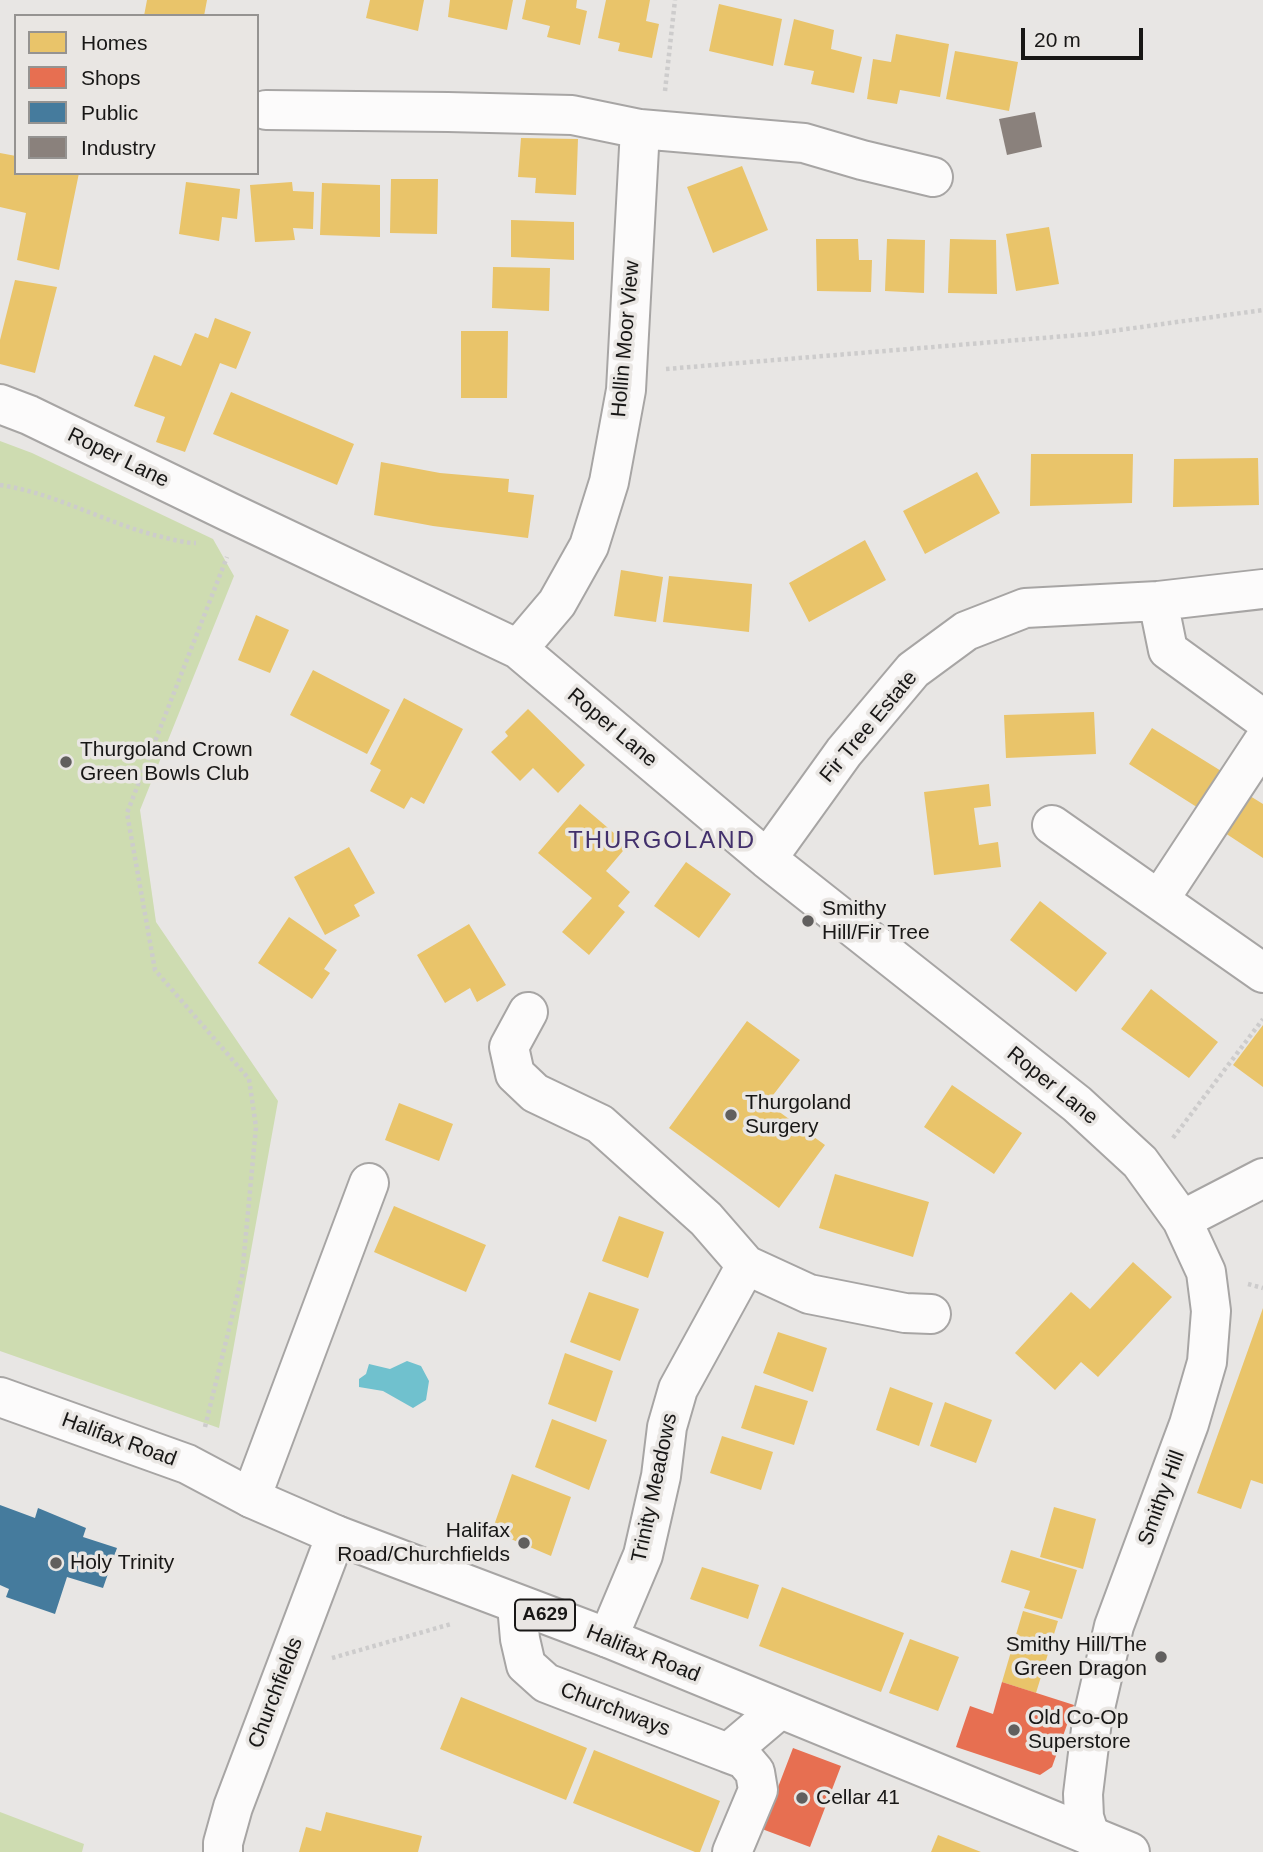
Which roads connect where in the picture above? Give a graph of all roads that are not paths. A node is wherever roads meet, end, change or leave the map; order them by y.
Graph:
1 (265, 110) dead end
2 (650, 130) junction
3 (933, 177) dead end
4 (0, 404) edge
5 (1263, 589) edge
6 (1158, 601) junction
7 (518, 649) junction
8 (1263, 719) edge
9 (1263, 742) edge
10 (1052, 825) dead end
11 (767, 859) junction
12 (1159, 900) junction
13 (1263, 973) edge
14 (527, 1012) dead end
15 (1148, 1172) joint
16 (1263, 1178) edge
17 (369, 1183) dead end
18 (1182, 1220) junction
19 (746, 1265) junction
20 (931, 1314) dead end
21 (0, 1397) edge
22 (251, 1499) junction
23 (336, 1535) junction
24 (517, 1605) junction
25 (608, 1638) junction
26 (780, 1709) junction
27 (728, 1753) junction
28 (1090, 1836) junction
29 (223, 1852) edge
30 (732, 1852) edge
31 (1130, 1852) edge

1 - 2 main road
2 - 3 main road
2 - 7 main road, Hollin Moor View
4 - 7 main road, Roper Lane
5 - 6 main road, Fir Tree Estate
6 - 8 main road
6 - 11 main road, Fir Tree Estate
7 - 11 main road, Roper Lane
9 - 12 main road
10 - 12 main road
11 - 15 main road, Roper Lane
12 - 13 main road
14 - 19 main road
15 - 18 main road, Smithy Hill
16 - 18 main road
17 - 22 main road
18 - 28 main road, Smithy Hill
19 - 20 main road
19 - 25 main road, Trinity Meadows
21 - 22 main road, Halifax Road / A629
22 - 23 main road, Halifax Road / A629
23 - 24 main road, Halifax Road / A629
23 - 29 main road, Churchfields
24 - 25 main road, Halifax Road / A629
24 - 27 main road, Churchways
25 - 26 main road, Halifax Road / A629
26 - 27 main road
26 - 28 main road, Halifax Road / A629
27 - 30 main road, Churchways
28 - 31 main road, Halifax Road / A629

